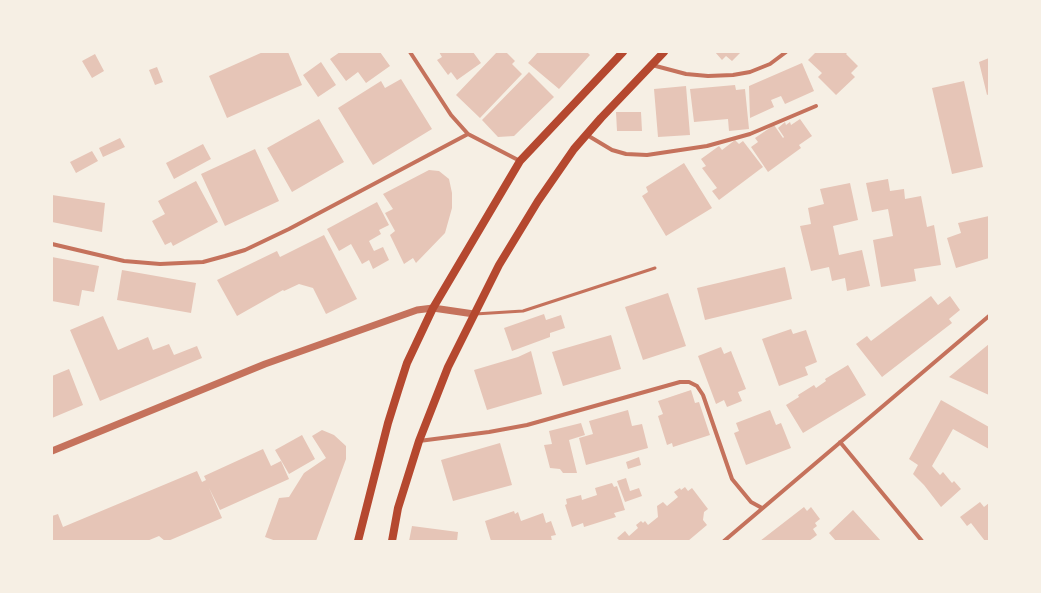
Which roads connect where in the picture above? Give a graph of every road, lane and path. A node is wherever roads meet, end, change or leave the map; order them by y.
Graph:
1 (410, 52) edge
2 (623, 52) edge
3 (664, 52) edge
4 (786, 52) edge
5 (652, 65) junction
6 (816, 106) dead end
7 (468, 134) junction
8 (586, 134) junction
9 (520, 161) junction
10 (52, 244) edge
11 (654, 268) dead end
12 (432, 308) junction
13 (474, 314) junction
14 (989, 316) edge
15 (419, 441) junction
16 (840, 442) junction
17 (52, 450) edge
18 (762, 508) junction
19 (358, 541) edge
20 (392, 541) edge
21 (724, 541) edge
22 (922, 541) edge

1 - 7 street
2 - 9 main road
3 - 5 main road
4 - 5 street
5 - 8 main road
6 - 8 street
7 - 9 street
7 - 10 street
8 - 13 main road
9 - 12 main road
11 - 13 lane
12 - 13 street
12 - 17 street
12 - 19 main road
13 - 15 main road
14 - 16 street
15 - 18 street
15 - 20 main road
16 - 18 street
16 - 22 street
18 - 21 street

